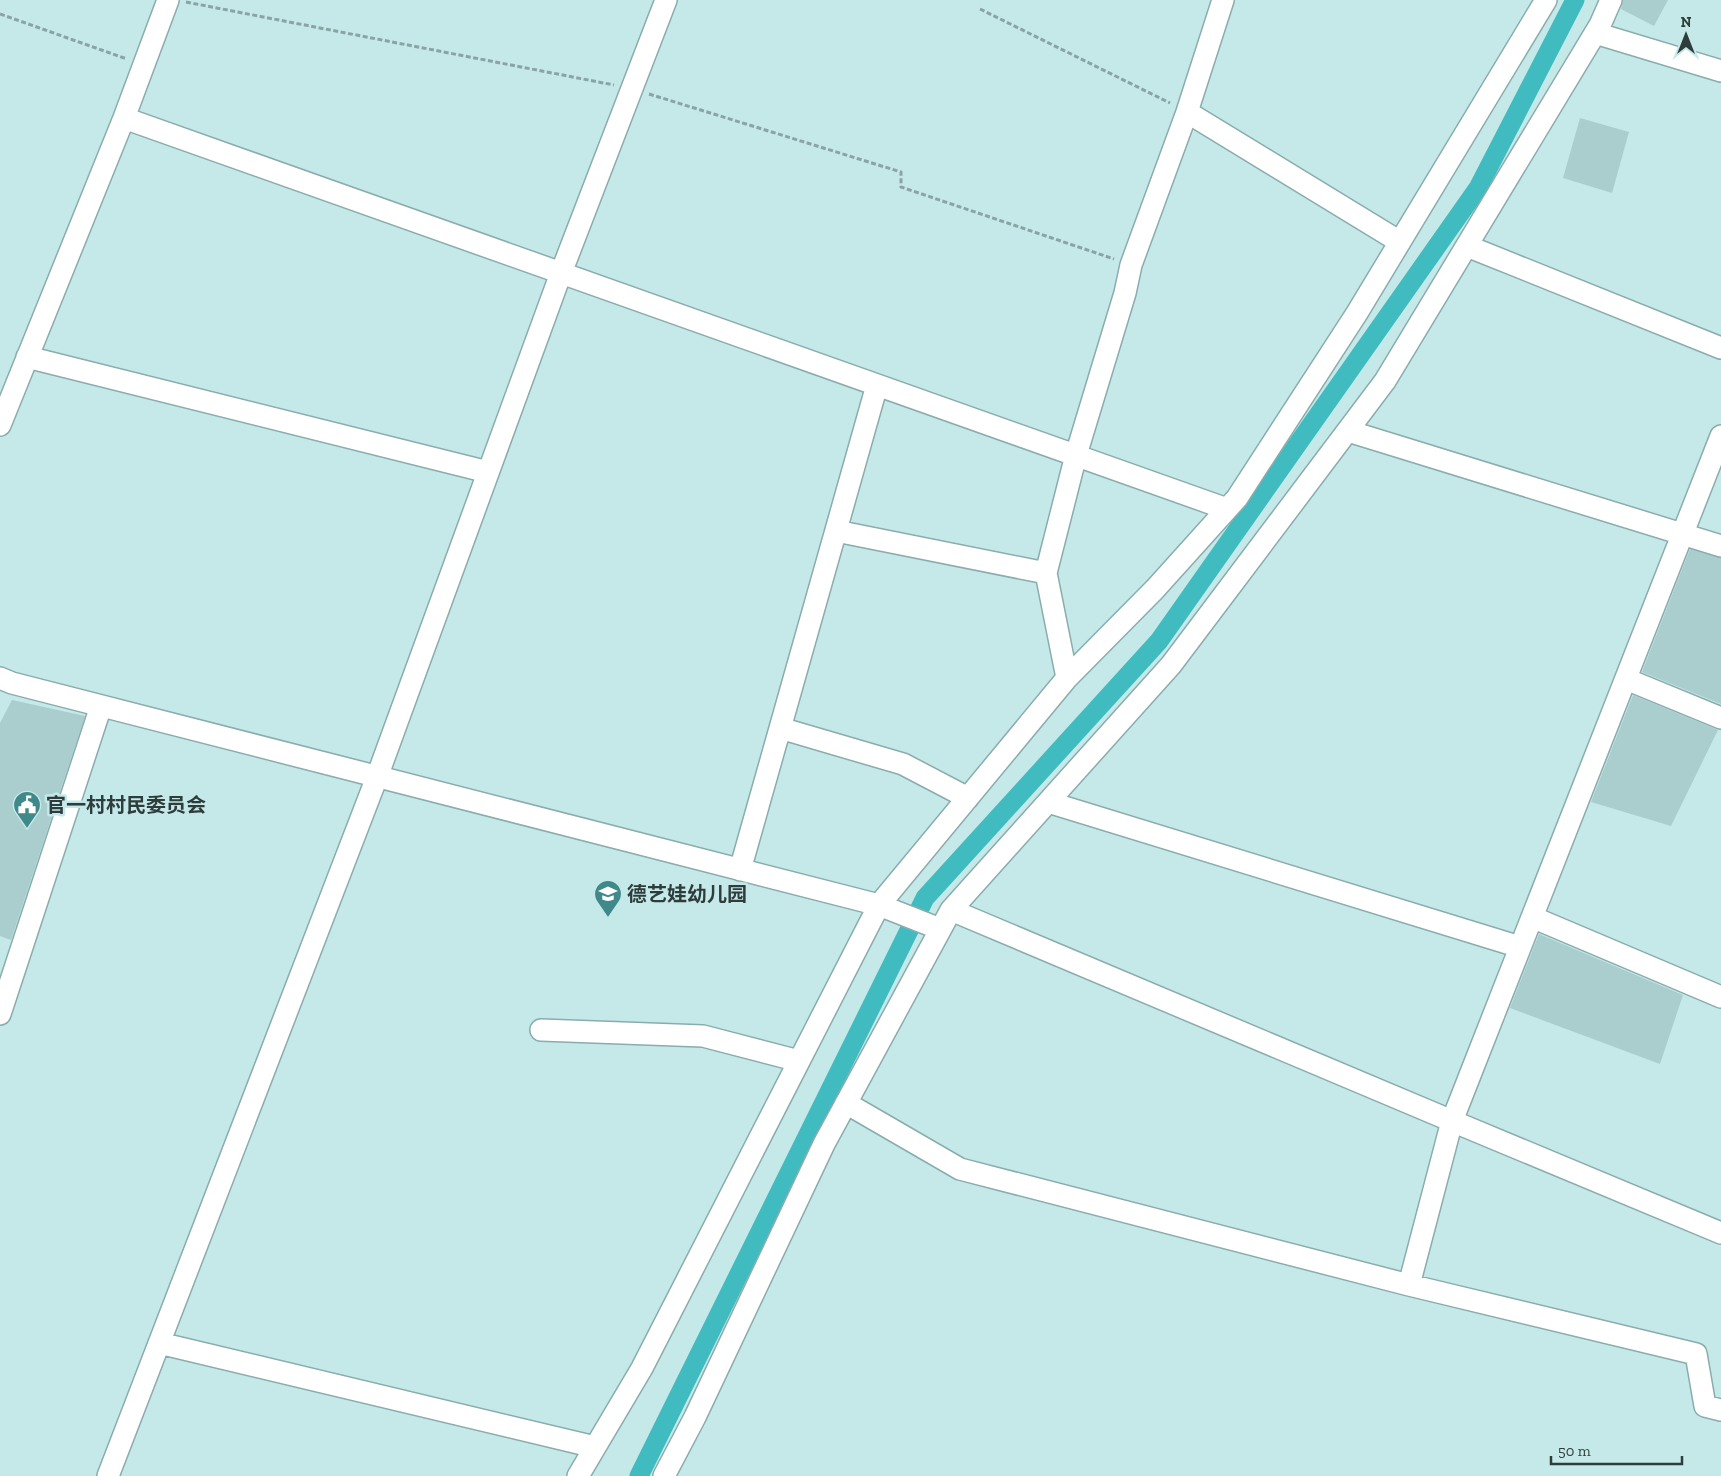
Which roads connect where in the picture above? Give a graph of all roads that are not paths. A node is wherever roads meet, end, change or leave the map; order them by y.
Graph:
1 (666, 0) edge
2 (1223, 0) edge
3 (1611, 0) edge
4 (177, 1) edge
5 (1537, 2) edge
6 (1595, 33) junction
7 (1721, 71) edge
8 (1187, 112) junction
9 (124, 118) junction
10 (1400, 242) junction
11 (1467, 246) junction
12 (561, 273) junction
13 (1721, 348) edge
14 (27, 357) junction
15 (877, 385) junction
16 (0, 425) edge
17 (1348, 431) junction
18 (1721, 436) edge
19 (1076, 455) junction
20 (488, 472) junction
21 (1227, 510) junction
22 (836, 531) junction
23 (1682, 534) junction
24 (1721, 546) edge
25 (1046, 573) junction
26 (0, 678) edge
27 (1067, 678) junction
28 (1626, 679) junction
29 (101, 706) junction
30 (1721, 718) edge
31 (780, 728) junction
32 (377, 777) junction
33 (968, 798) junction
34 (1048, 802) junction
35 (740, 870) junction
36 (879, 905) junction
37 (951, 910) junction
38 (1532, 917) junction
39 (940, 929) junction
40 (1520, 947) junction
41 (1721, 997) edge
42 (0, 1014) edge
43 (541, 1030) dead end
44 (799, 1061) junction
45 (846, 1103) junction
46 (1452, 1121) junction
47 (1721, 1233) edge
48 (1409, 1285) junction
49 (159, 1342) junction
50 (1721, 1410) edge
51 (595, 1447) junction
52 (108, 1476) edge
53 (578, 1476) edge
54 (664, 1476) edge

1 - 12 street
2 - 8 street
3 - 6 street
4 - 9 street
5 - 10 street
6 - 7 street
6 - 11 street
8 - 10 street
8 - 19 street
9 - 12 street
9 - 14 street
10 - 21 street
11 - 13 street
11 - 17 street
12 - 15 street
12 - 20 street
14 - 16 street
14 - 20 street
15 - 19 street
15 - 22 street
17 - 23 street
17 - 34 street
18 - 23 street
19 - 21 street
19 - 25 street
20 - 32 street
21 - 27 street
22 - 25 street
22 - 31 street
23 - 24 street
23 - 28 street
25 - 27 street
26 - 29 street
27 - 33 street
28 - 30 street
28 - 38 street
29 - 32 street
29 - 42 street
31 - 33 street
31 - 35 street
32 - 35 street
32 - 49 street
33 - 36 street
34 - 37 street
34 - 40 street
35 - 36 street
36 - 39 street
36 - 44 street
37 - 39 street
37 - 46 street
38 - 40 street
38 - 41 street
39 - 45 street
40 - 46 street
43 - 44 street
44 - 51 street
45 - 48 street
45 - 54 street
46 - 47 street
46 - 48 street
48 - 50 street
49 - 51 street
49 - 52 street
51 - 53 street

